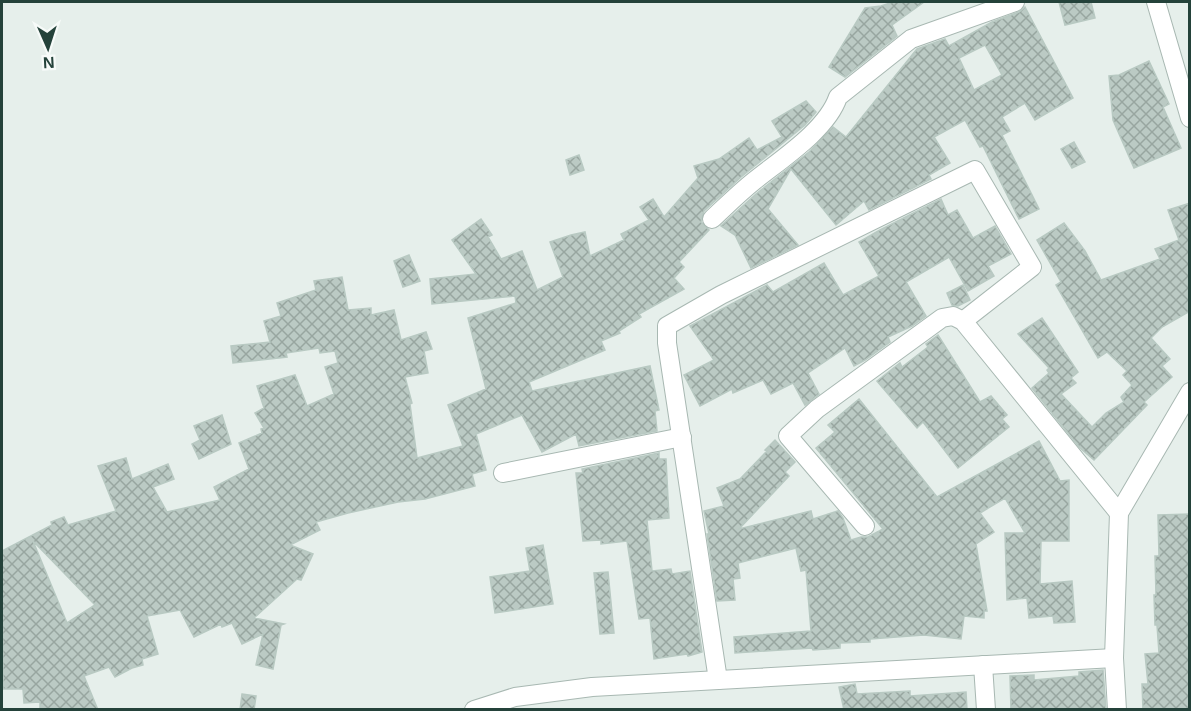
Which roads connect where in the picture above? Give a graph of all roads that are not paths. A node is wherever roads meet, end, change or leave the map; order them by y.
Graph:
1 (1014, 2) edge
2 (1156, 2) edge
3 (1190, 118) edge
4 (712, 219) dead end
5 (963, 321) junction
6 (1190, 392) edge
7 (682, 437) junction
8 (503, 473) dead end
9 (1119, 513) junction
10 (865, 526) dead end
11 (1114, 658) junction
12 (983, 665) junction
13 (718, 680) junction
14 (474, 710) edge
15 (986, 710) edge
16 (1117, 710) edge

1 - 4 street
2 - 3 street
5 - 7 street
5 - 9 street
5 - 10 street
6 - 9 street
7 - 8 street
7 - 13 street
9 - 11 street
11 - 12 street
11 - 16 street
12 - 13 street
12 - 15 street
13 - 14 street

